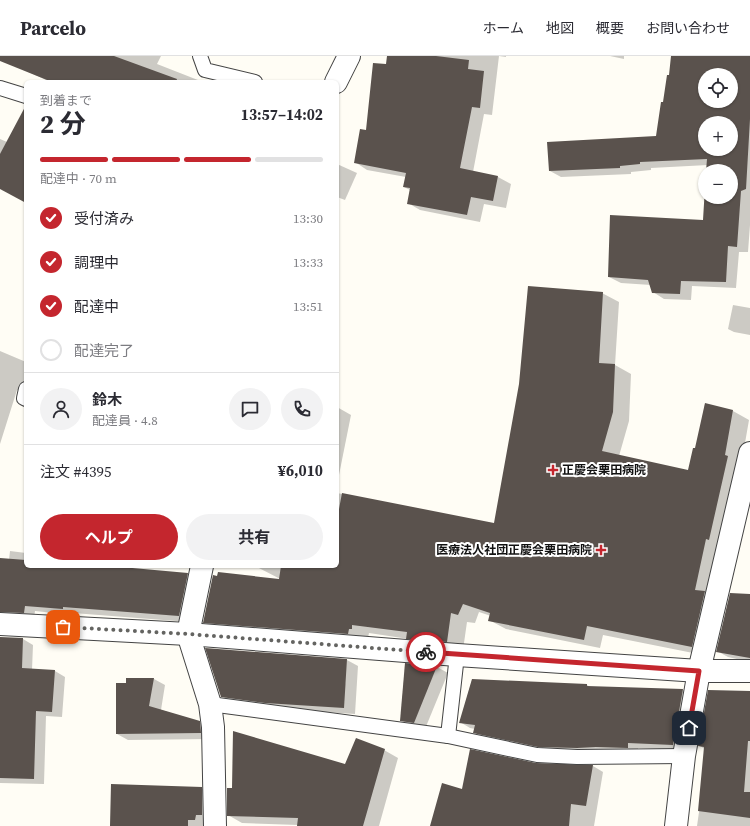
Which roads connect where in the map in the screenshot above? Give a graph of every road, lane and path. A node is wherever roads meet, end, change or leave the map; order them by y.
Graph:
1 (200, 56) edge
2 (350, 56) edge
3 (247, 80) edge
4 (337, 80) edge
5 (0, 88) edge
6 (24, 95) edge
7 (750, 453) edge
8 (202, 568) edge
9 (0, 624) edge
10 (188, 634) junction
11 (457, 655) junction
12 (699, 671) junction
13 (750, 671) edge
14 (210, 704) junction
15 (448, 736) junction
16 (684, 756) junction
17 (215, 826) edge
18 (676, 826) edge

1 - 3 lane
2 - 4 street
5 - 6 lane
7 - 12 street
8 - 10 street
9 - 10 street
10 - 11 street
10 - 14 street
11 - 12 street
11 - 15 lane
12 - 13 street
12 - 16 street
14 - 15 lane
14 - 17 street
15 - 16 lane
16 - 18 street

